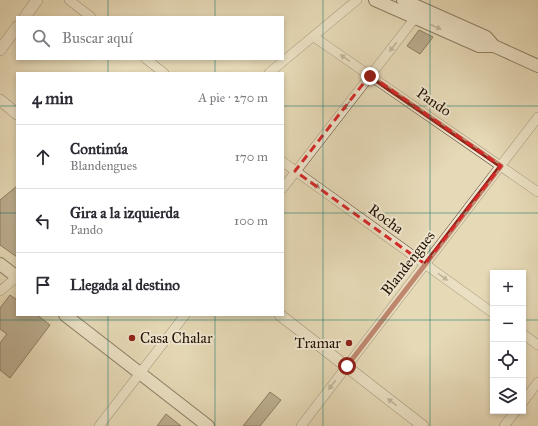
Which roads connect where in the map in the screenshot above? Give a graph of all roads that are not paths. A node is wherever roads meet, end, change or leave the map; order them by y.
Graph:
1 (38, 0) edge
2 (69, 0) edge
3 (357, 0) edge
4 (375, 0) edge
5 (403, 0) edge
6 (417, 10) edge
7 (26, 16) edge
8 (90, 16) edge
9 (16, 28) edge
10 (314, 37) junction
11 (0, 50) edge
12 (147, 60) edge
13 (538, 66) edge
14 (163, 72) edge
15 (270, 72) edge
16 (370, 76) junction
17 (0, 100) edge
18 (16, 113) edge
19 (538, 117) edge
20 (284, 163) edge
21 (501, 166) junction
22 (295, 171) junction
23 (284, 187) edge
24 (538, 192) edge
25 (0, 264) edge
26 (425, 264) junction
27 (16, 276) edge
28 (16, 278) edge
29 (0, 291) edge
30 (490, 311) edge
31 (66, 316) edge
32 (184, 316) edge
33 (281, 316) edge
34 (526, 336) edge
35 (538, 345) edge
36 (347, 366) junction
37 (140, 373) junction
38 (538, 382) edge
39 (526, 398) edge
40 (514, 414) edge
41 (99, 426) edge
42 (208, 426) edge
43 (301, 426) edge
44 (422, 426) edge
45 (504, 426) edge

1 - 7 street
2 - 8 street
3 - 10 street
4 - 6 main road
5 - 6 main road
6 - 13 main road
6 -> 16 street
9 - 11 street
10 - 15 street
16 -> 10 street, Pando
12 - 14 street
16 - 21 street, Pando
16 -> 22 street
17 - 18 street
19 - 21 street, Blandengues
20 - 22 street, Rocha
21 - 24 street, Pando
21 - 26 street, Blandengues
22 - 23 street
22 -> 26 street, Rocha
25 - 27 main road
26 -> 30 street, Rocha
26 - 36 street, Blandengues
28 - 29 street
31 - 37 main road
32 - 37 street
33 - 36 street
34 - 35 street
36 -> 43 street, Blandengues
44 -> 36 street
37 - 41 street
37 - 42 main road
38 - 39 street
40 - 45 street

